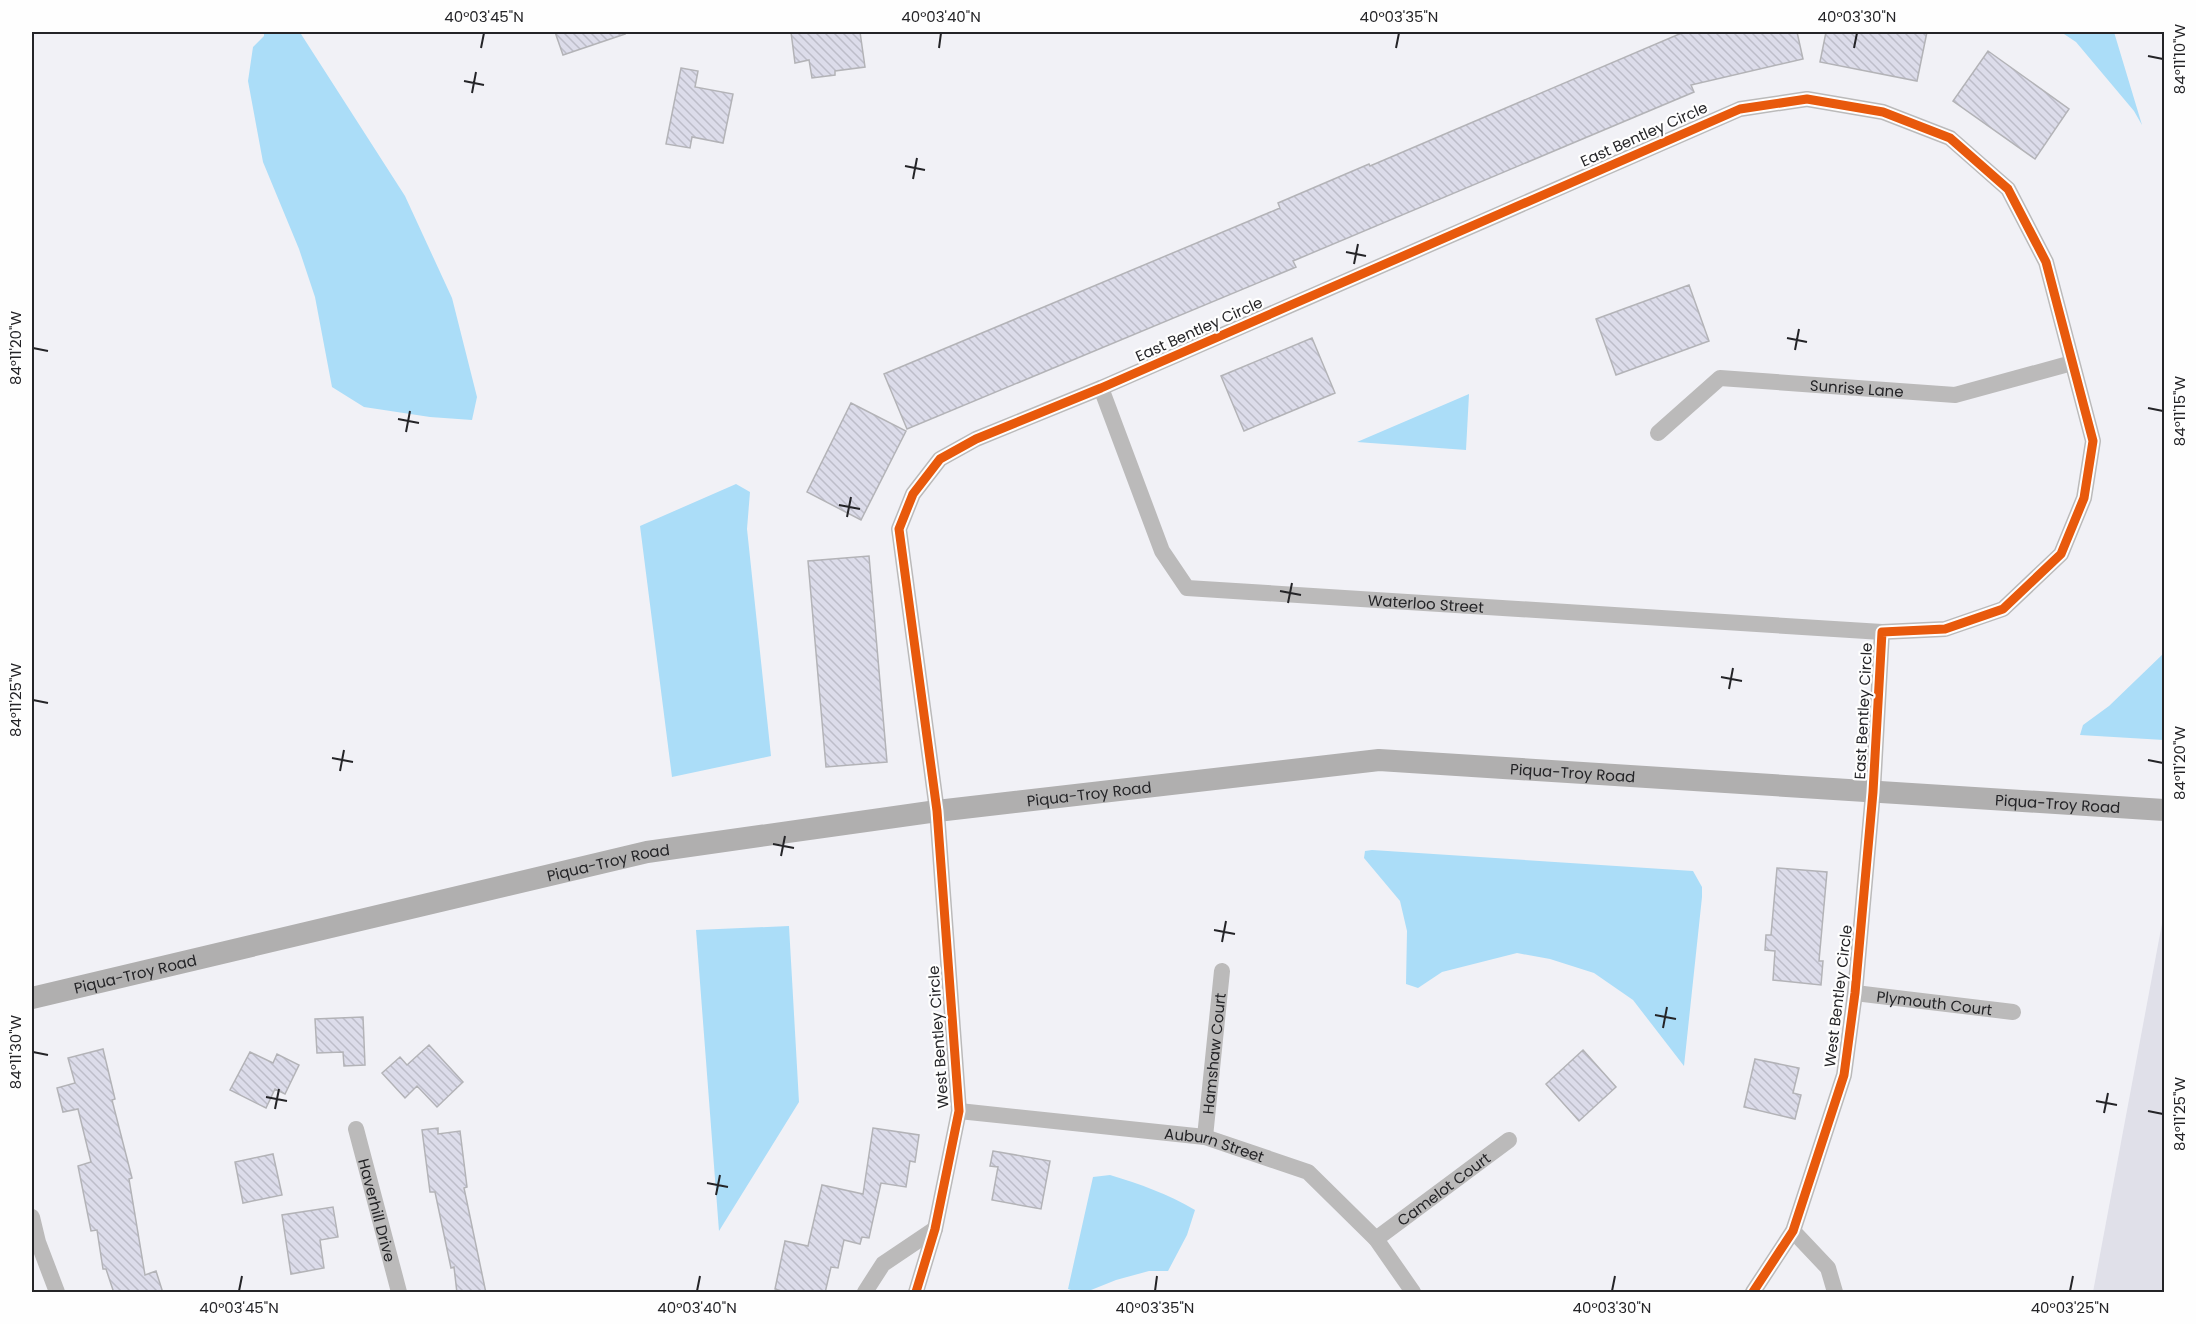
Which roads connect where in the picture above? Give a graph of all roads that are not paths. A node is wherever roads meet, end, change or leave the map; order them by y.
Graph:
1 (2072, 363) junction
2 (1101, 388) junction
3 (1658, 433) dead end
4 (1882, 632) junction
5 (1873, 792) junction
6 (2164, 810) edge
7 (937, 811) junction
8 (1222, 971) dead end
9 (1855, 993) junction
10 (32, 998) edge
11 (2013, 1012) dead end
12 (959, 1111) junction
13 (356, 1129) dead end
14 (1205, 1137) junction
15 (1509, 1140) dead end
16 (32, 1217) edge
17 (935, 1229) junction
18 (1793, 1231) junction
19 (1376, 1239) junction
20 (35, 1243) edge
21 (57, 1293) edge
22 (399, 1293) edge
23 (865, 1293) edge
24 (916, 1293) edge
25 (1413, 1293) edge
26 (1753, 1293) edge
27 (1835, 1293) edge

1 - 2 street, East Bentley Circle
1 - 3 street, Sunrise Lane
1 - 4 street, East Bentley Circle
2 - 4 street, Waterloo Street
2 - 7 street, East Bentley Circle
4 - 5 street, East Bentley Circle
5 - 6 street, Piqua-Troy Road
5 - 7 street, Piqua-Troy Road
5 - 9 street, West Bentley Circle
7 - 10 street, Piqua-Troy Road
7 - 12 street, West Bentley Circle
8 - 14 street, Hamshaw Court
9 - 11 street, Plymouth Court
9 - 18 street, West Bentley Circle
12 - 14 street, Auburn Street
12 - 17 street, West Bentley Circle
13 - 22 street, Haverhill Drive
14 - 19 street, Auburn Street
15 - 19 street, Camelot Court
16 - 20 street
17 - 23 street
17 - 24 street, West Bentley Circle
18 - 26 street, West Bentley Circle
18 - 27 street
19 - 25 street, Auburn Street
20 - 21 street

